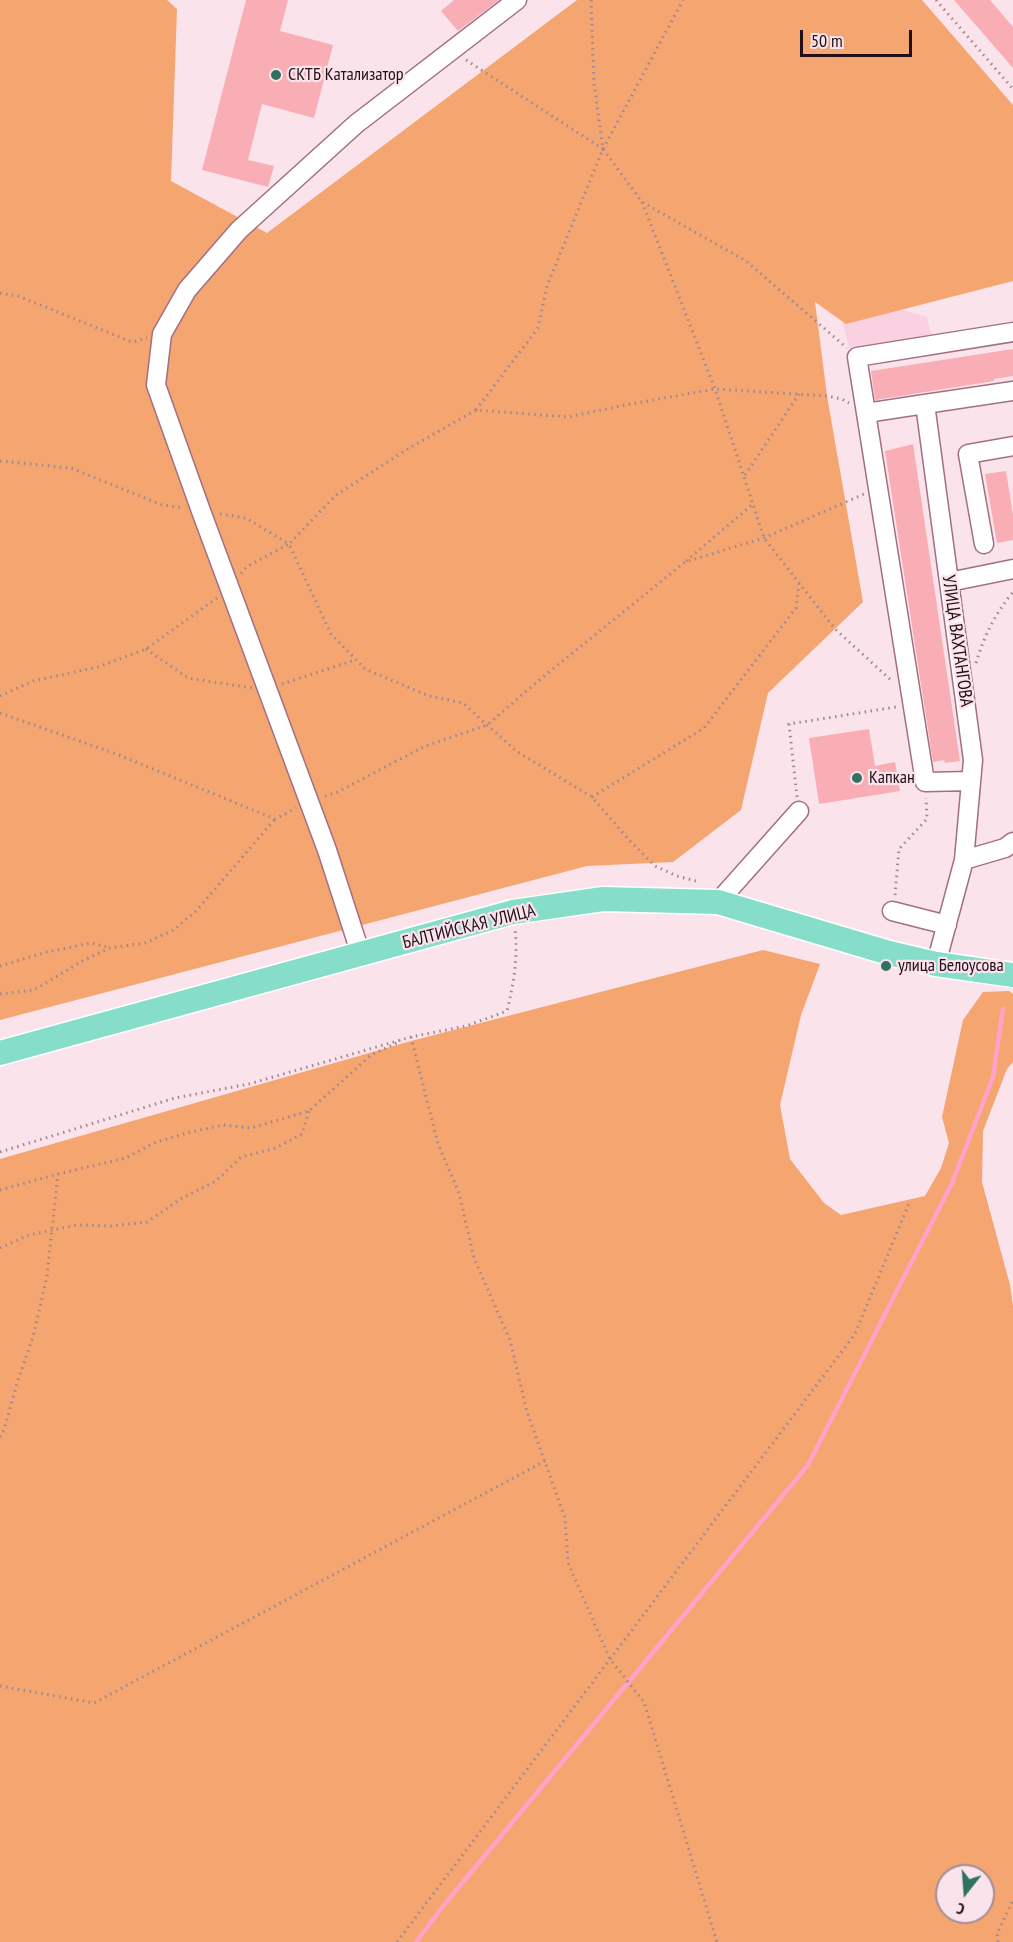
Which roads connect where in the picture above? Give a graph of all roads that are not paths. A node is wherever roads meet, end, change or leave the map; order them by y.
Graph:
1 (517, 0) edge
2 (1013, 332) edge
3 (1013, 391) edge
4 (925, 405) junction
5 (866, 413) junction
6 (1013, 446) edge
7 (984, 544) dead end
8 (1013, 569) edge
9 (949, 582) junction
10 (971, 781) junction
11 (799, 811) road end
12 (1013, 842) edge
13 (1013, 856) edge
14 (964, 860) junction
15 (718, 902) junction
16 (892, 911) road end
17 (947, 925) junction
18 (360, 955) junction
19 (936, 964) junction
20 (1013, 975) edge
21 (0, 1053) edge

1 - 18 street
2 - 5 street
3 - 4 street
4 - 5 street
4 - 9 street, УЛИЦА ВАХТАНГОВА
5 - 10 street
6 - 7 street
8 - 9 street
9 - 10 street, УЛИЦА ВАХТАНГОВА
10 - 14 street, УЛИЦА ВАХТАНГОВА
11 - 15 street
12 - 14 street
13 - 14 street
14 - 17 street, УЛИЦА ВАХТАНГОВА
15 - 18 main road, БАЛТИЙСКАЯ УЛИЦА
15 - 19 main road, БАЛТИЙСКАЯ УЛИЦА
16 - 17 street
17 - 19 street, УЛИЦА ВАХТАНГОВА
18 - 21 main road, БАЛТИЙСКАЯ УЛИЦА
19 - 20 main road, БАЛТИЙСКАЯ УЛИЦА

